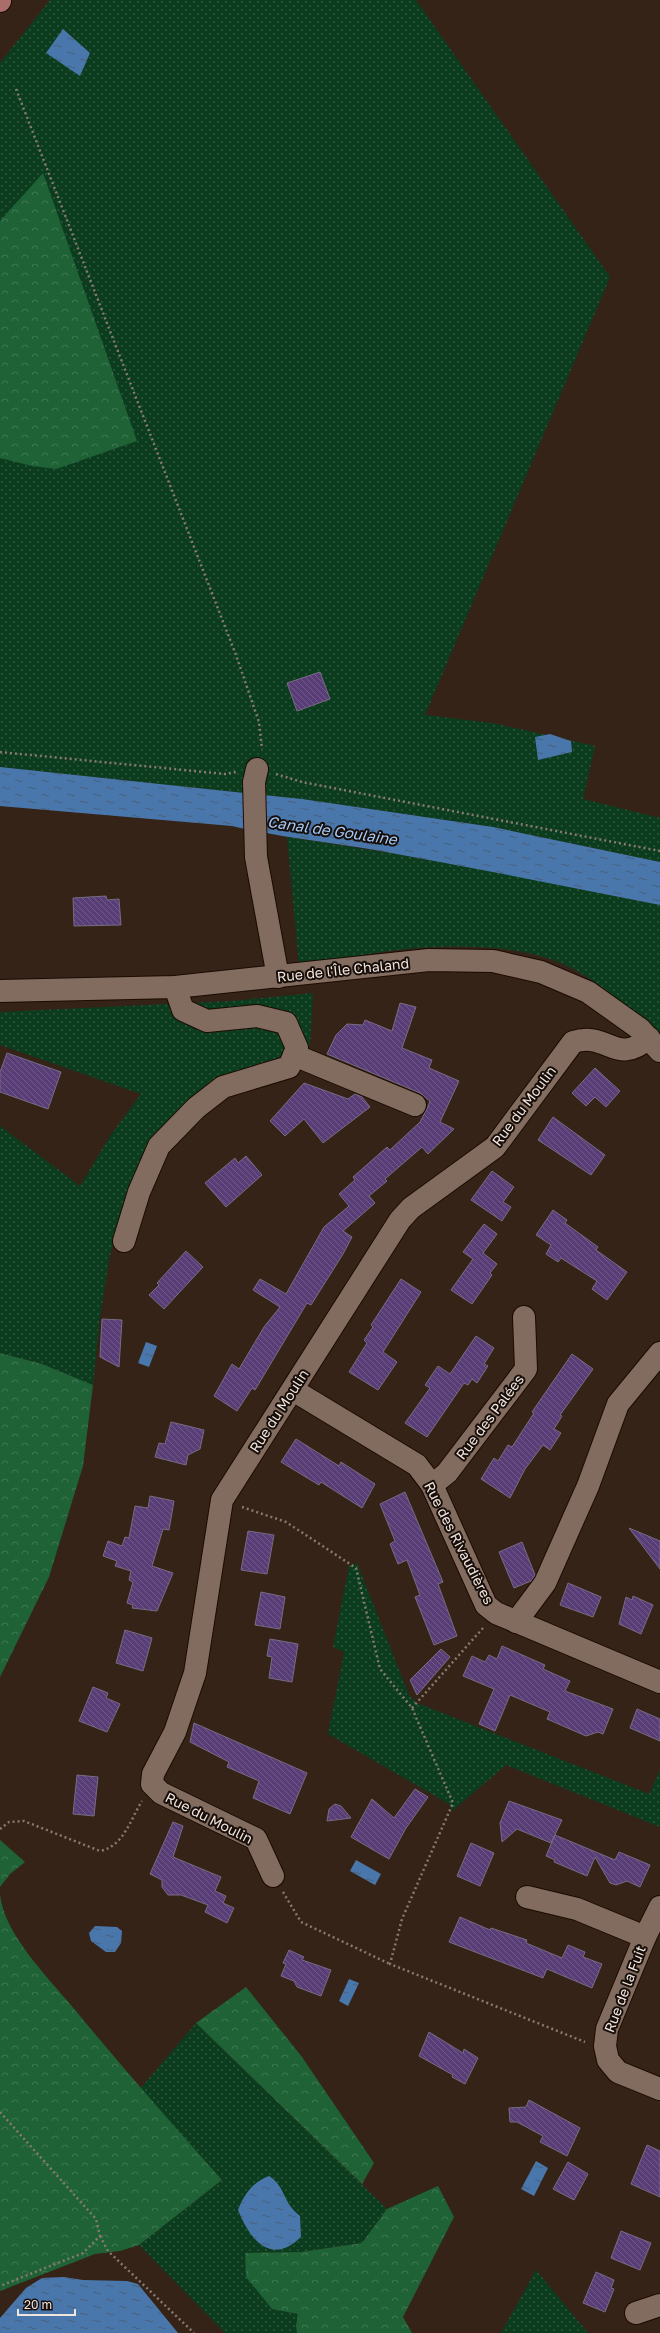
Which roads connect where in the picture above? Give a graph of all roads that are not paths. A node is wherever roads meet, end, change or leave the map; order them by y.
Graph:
1 (255, 775) road end
2 (278, 977) junction
3 (175, 987) junction
4 (0, 991) edge
5 (654, 1044) edge
6 (294, 1055) junction
7 (415, 1105) dead end
8 (124, 1241) dead end
9 (524, 1317) dead end
10 (660, 1353) edge
11 (293, 1390) junction
12 (432, 1485) junction
13 (516, 1622) junction
14 (660, 1682) edge
15 (273, 1876) road end
16 (527, 1897) dead end
17 (660, 1907) edge
18 (645, 1937) junction
19 (660, 2090) edge
20 (660, 2305) edge
21 (636, 2313) dead end

1 - 2 street
2 - 3 street, Rue de l'Île Chaland
2 - 5 street, Rue de l'Île Chaland
3 - 4 street, Rue de l'Île Chaland
3 - 6 street
5 - 11 street, Rue du Moulin
6 - 7 street
6 - 8 street
9 - 12 street, Rue des Palées
10 - 13 street
11 - 12 street, Rue des Rivaudières
11 - 15 street, Rue du Moulin
12 - 13 street, Rue des Rivaudières
13 - 14 street, Rue des Rivaudières
16 - 18 street
17 - 18 street, Rue de la Fuit
18 - 19 street, Rue de la Fuit
20 - 21 street

